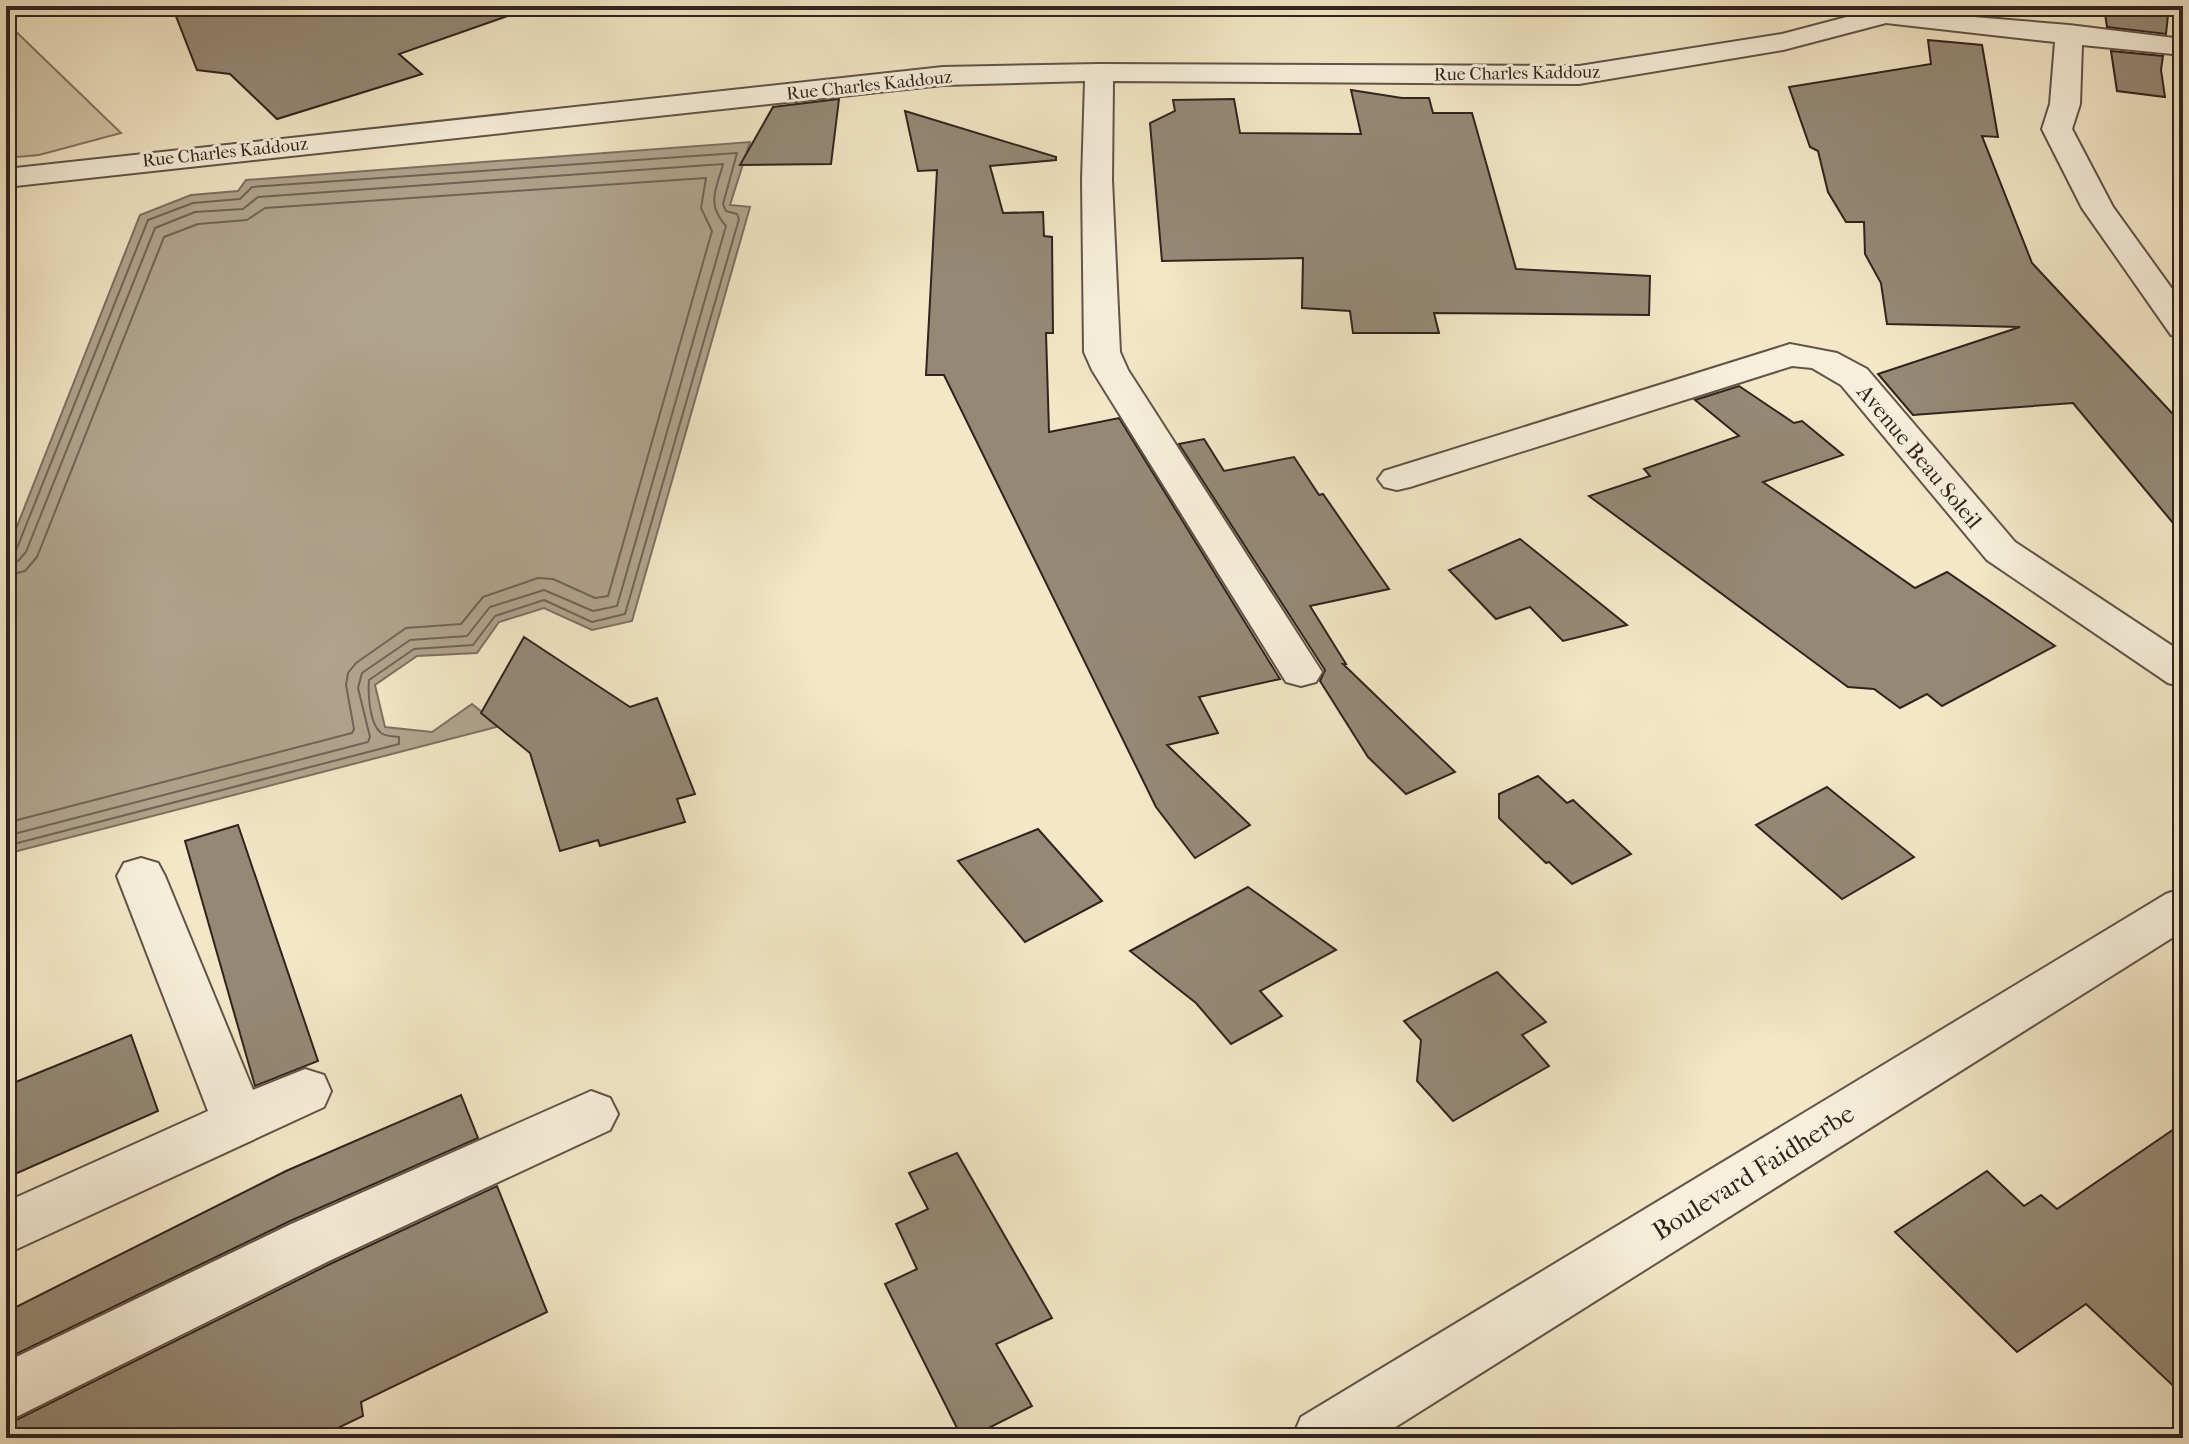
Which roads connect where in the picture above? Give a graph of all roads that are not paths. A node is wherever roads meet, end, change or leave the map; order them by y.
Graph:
1 (1830, 6) edge
2 (1849, 6) edge
3 (1923, 6) edge
4 (1895, 14) edge
5 (2061, 32) junction
6 (2183, 47) edge
7 (1735, 49) junction
8 (1099, 72) junction
9 (6, 178) edge
10 (85, 184) dead end
11 (6, 197) edge
12 (2183, 328) edge
13 (1397, 479) dead end
14 (1301, 672) dead end
15 (2183, 673) edge
16 (141, 876) dead end
17 (2183, 907) edge
18 (305, 1091) dead end
19 (591, 1114) dead end
20 (239, 1121) junction
21 (6, 1229) edge
22 (6, 1393) edge
23 (1323, 1438) edge

1 - 7 street, Rue Charles Kaddouz
2 - 4 street
3 - 5 street, Rue Charles Kaddouz
4 - 5 street, Rue Charles Kaddouz
4 - 7 street, Rue Charles Kaddouz
5 - 6 street, Rue Charles Kaddouz
5 - 12 street
7 - 8 street, Rue Charles Kaddouz
8 - 9 street, Rue Charles Kaddouz
8 - 14 street
10 - 11 street
13 - 15 street, Avenue Beau Soleil
16 - 20 street
17 - 23 street, Boulevard Faidherbe
18 - 20 street
19 - 22 street
20 - 21 street

